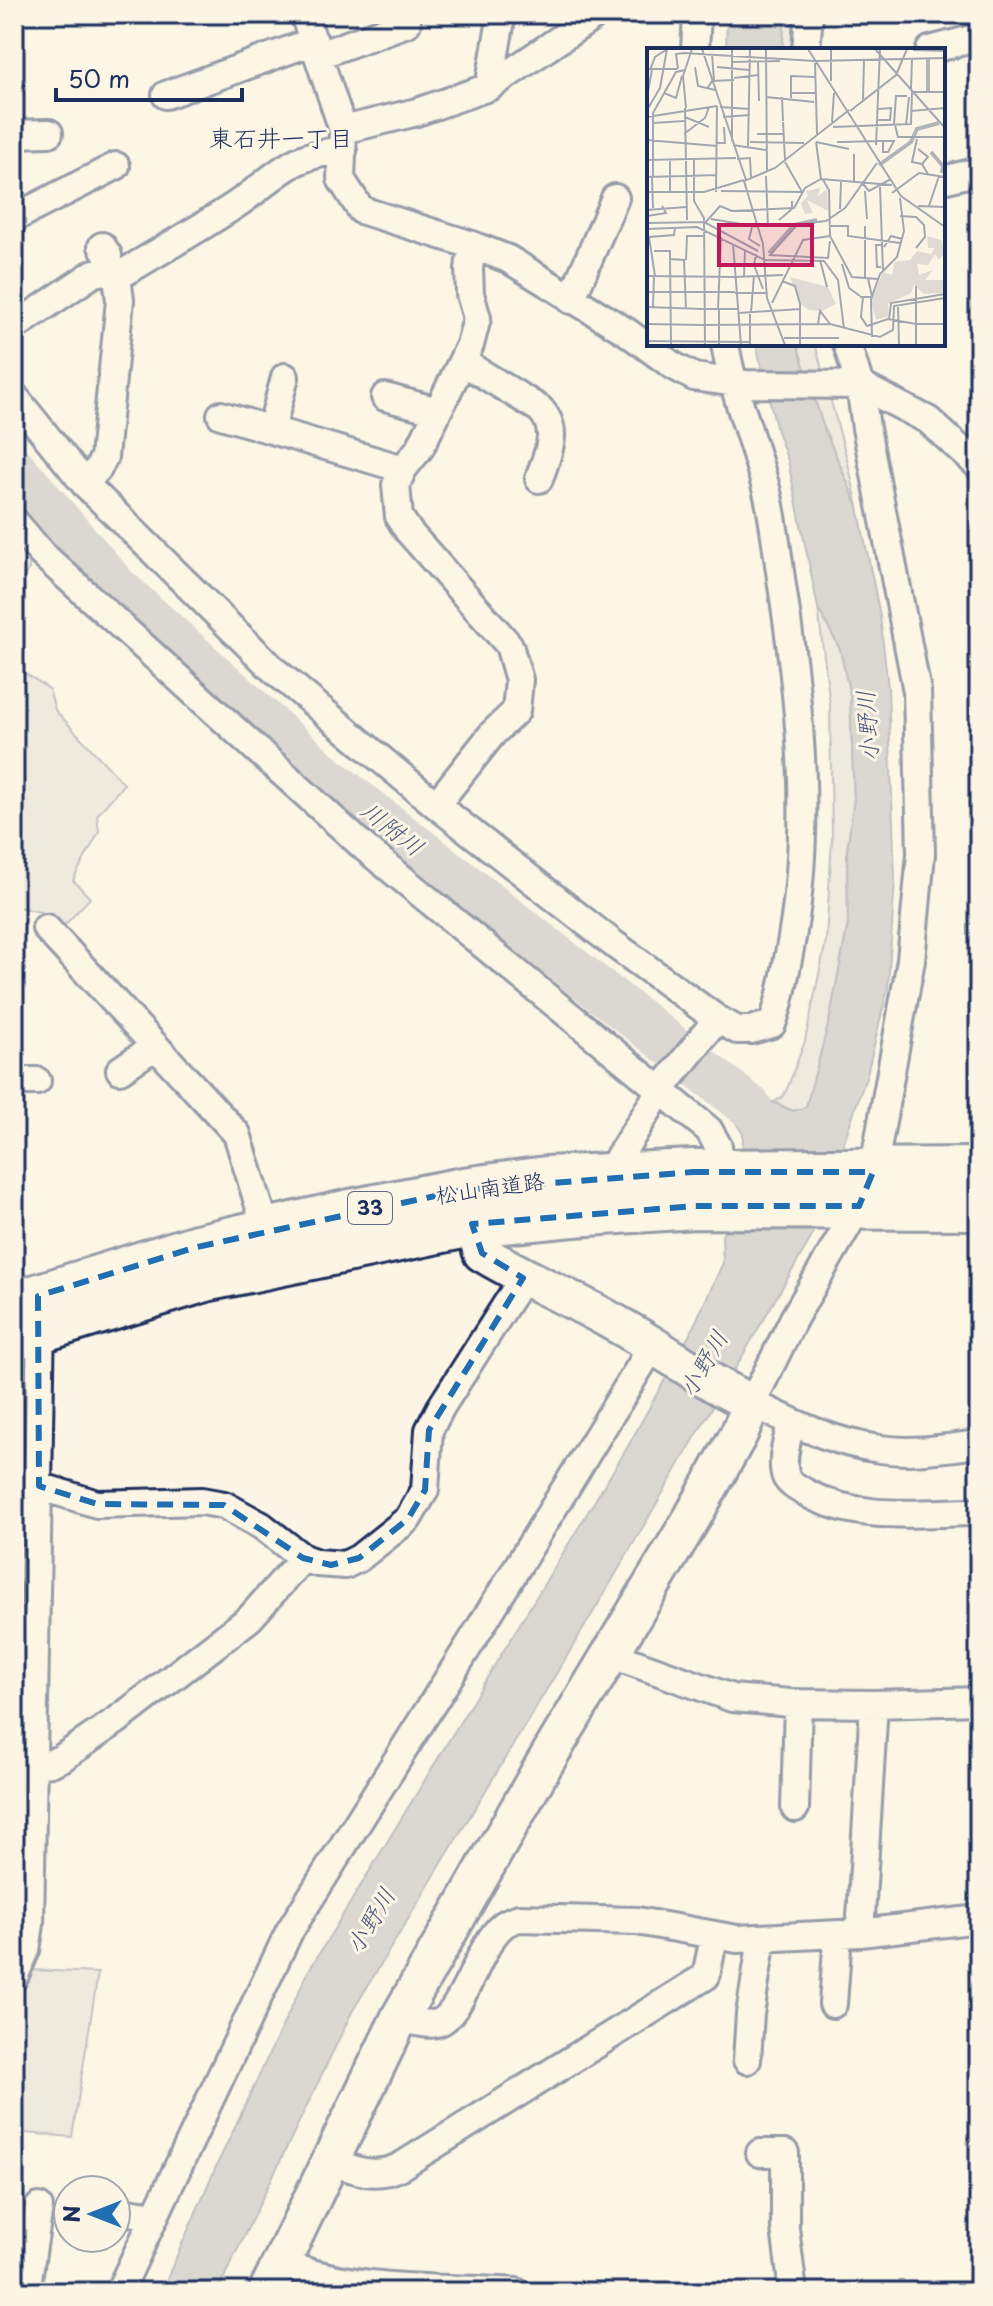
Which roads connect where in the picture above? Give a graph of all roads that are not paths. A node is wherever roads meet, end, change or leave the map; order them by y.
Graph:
1 (304, 14) edge
2 (502, 14) edge
3 (697, 14) edge
4 (809, 14) edge
5 (584, 18) edge
6 (407, 23) dead end
7 (979, 37) edge
8 (316, 48) junction
9 (695, 48) edge
10 (806, 48) edge
11 (938, 48) edge
12 (489, 87) junction
13 (166, 95) dead end
14 (49, 133) dead end
15 (14, 134) edge
16 (343, 141) junction
17 (116, 166) dead end
18 (979, 171) edge
19 (945, 180) edge
20 (615, 198) dead end
21 (14, 218) edge
22 (472, 245) junction
23 (109, 265) junction
24 (571, 300) junction
25 (14, 327) edge
26 (726, 346) edge
27 (847, 346) edge
28 (463, 362) junction
29 (285, 377) dead end
30 (738, 384) junction
31 (852, 384) junction
32 (14, 396) edge
33 (385, 397) dead end
34 (438, 411) junction
35 (221, 415) dead end
36 (271, 430) junction
37 (979, 466) edge
38 (403, 469) junction
39 (539, 479) dead end
40 (84, 483) junction
41 (14, 521) edge
42 (436, 805) junction
43 (46, 928) dead end
44 (712, 1025) junction
45 (154, 1047) junction
46 (120, 1070) dead end
47 (662, 1090) junction
48 (979, 1170) edge
49 (607, 1176) junction
50 (728, 1183) junction
51 (857, 1189) junction
52 (468, 1207) junction
53 (979, 1207) edge
54 (272, 1248) junction
55 (523, 1278) junction
56 (27, 1317) edge
57 (657, 1350) junction
58 (745, 1400) junction
59 (791, 1422) junction
60 (979, 1444) edge
61 (39, 1486) junction
62 (979, 1512) edge
63 (303, 1558) junction
64 (612, 1655) junction
65 (979, 1701) edge
66 (798, 1703) junction
67 (874, 1704) junction
68 (24, 1717) edge
69 (34, 1765) junction
70 (795, 1808) dead end
71 (979, 1919) edge
72 (849, 1934) junction
73 (714, 1937) junction
74 (762, 1938) junction
75 (15, 1973) edge
76 (833, 2004) dead end
77 (400, 2017) junction
78 (747, 2060) dead end
79 (760, 2153) dead end
80 (331, 2161) junction
81 (39, 2207) dead end
82 (132, 2213) edge
83 (154, 2216) junction
84 (274, 2278) edge
85 (26, 2292) edge
86 (119, 2292) edge
87 (509, 2292) edge
88 (516, 2292) edge
89 (793, 2292) edge

1 - 8 street
2 - 12 street
3 - 9 street
4 - 10 street
5 - 12 street
6 - 8 street
7 - 11 street
8 - 13 street
8 - 16 street
12 - 16 street
14 - 15 street
16 - 22 street
16 - 23 street
17 - 21 street
18 - 19 street
20 - 24 street
22 - 24 street
22 - 28 street
23 - 25 street
23 - 40 street
24 - 30 street
26 - 30 street
27 - 31 street
28 - 34 street
28 - 39 street
29 - 36 street
30 - 31 street
30 - 44 street
31 - 37 street
31 - 51 street
32 - 40 street
33 - 34 street
34 - 38 street
35 - 36 street
36 - 38 street
38 - 42 street
40 - 42 street
41 - 47 street
42 - 44 street
43 - 45 street
44 - 47 street
45 - 46 street
45 - 54 street
47 - 49 street
47 - 50 street
48 - 51 highway, 松山南道路 / 33
49 - 50 highway, 松山南道路 / 33
49 - 52 highway, 松山南道路 / 33
50 - 51 highway, 松山南道路 / 33
50 - 52 highway, 松山南道路 / 33
51 - 53 highway, 松山南道路 / 33
51 - 58 street
52 - 54 highway, 松山南道路 / 33
52 - 55 street
54 - 56 highway, 松山南道路 / 33
55 - 57 street
55 - 63 street
56 - 61 street
57 - 58 street
57 - 83 street
58 - 59 street
58 - 64 street
59 - 60 street
59 - 62 street
61 - 63 street
61 - 68 street
63 - 69 street
64 - 66 street
64 - 77 street
65 - 67 street
66 - 67 street
66 - 70 street
67 - 72 street
68 - 69 street
69 - 75 street
71 - 72 street
72 - 74 street
72 - 76 street
73 - 74 street
73 - 77 street
73 - 80 street
74 - 78 street
77 - 80 street
79 - 89 street
80 - 84 street
81 - 85 street
82 - 83 street
83 - 86 street
84 - 87 street
87 - 88 street

